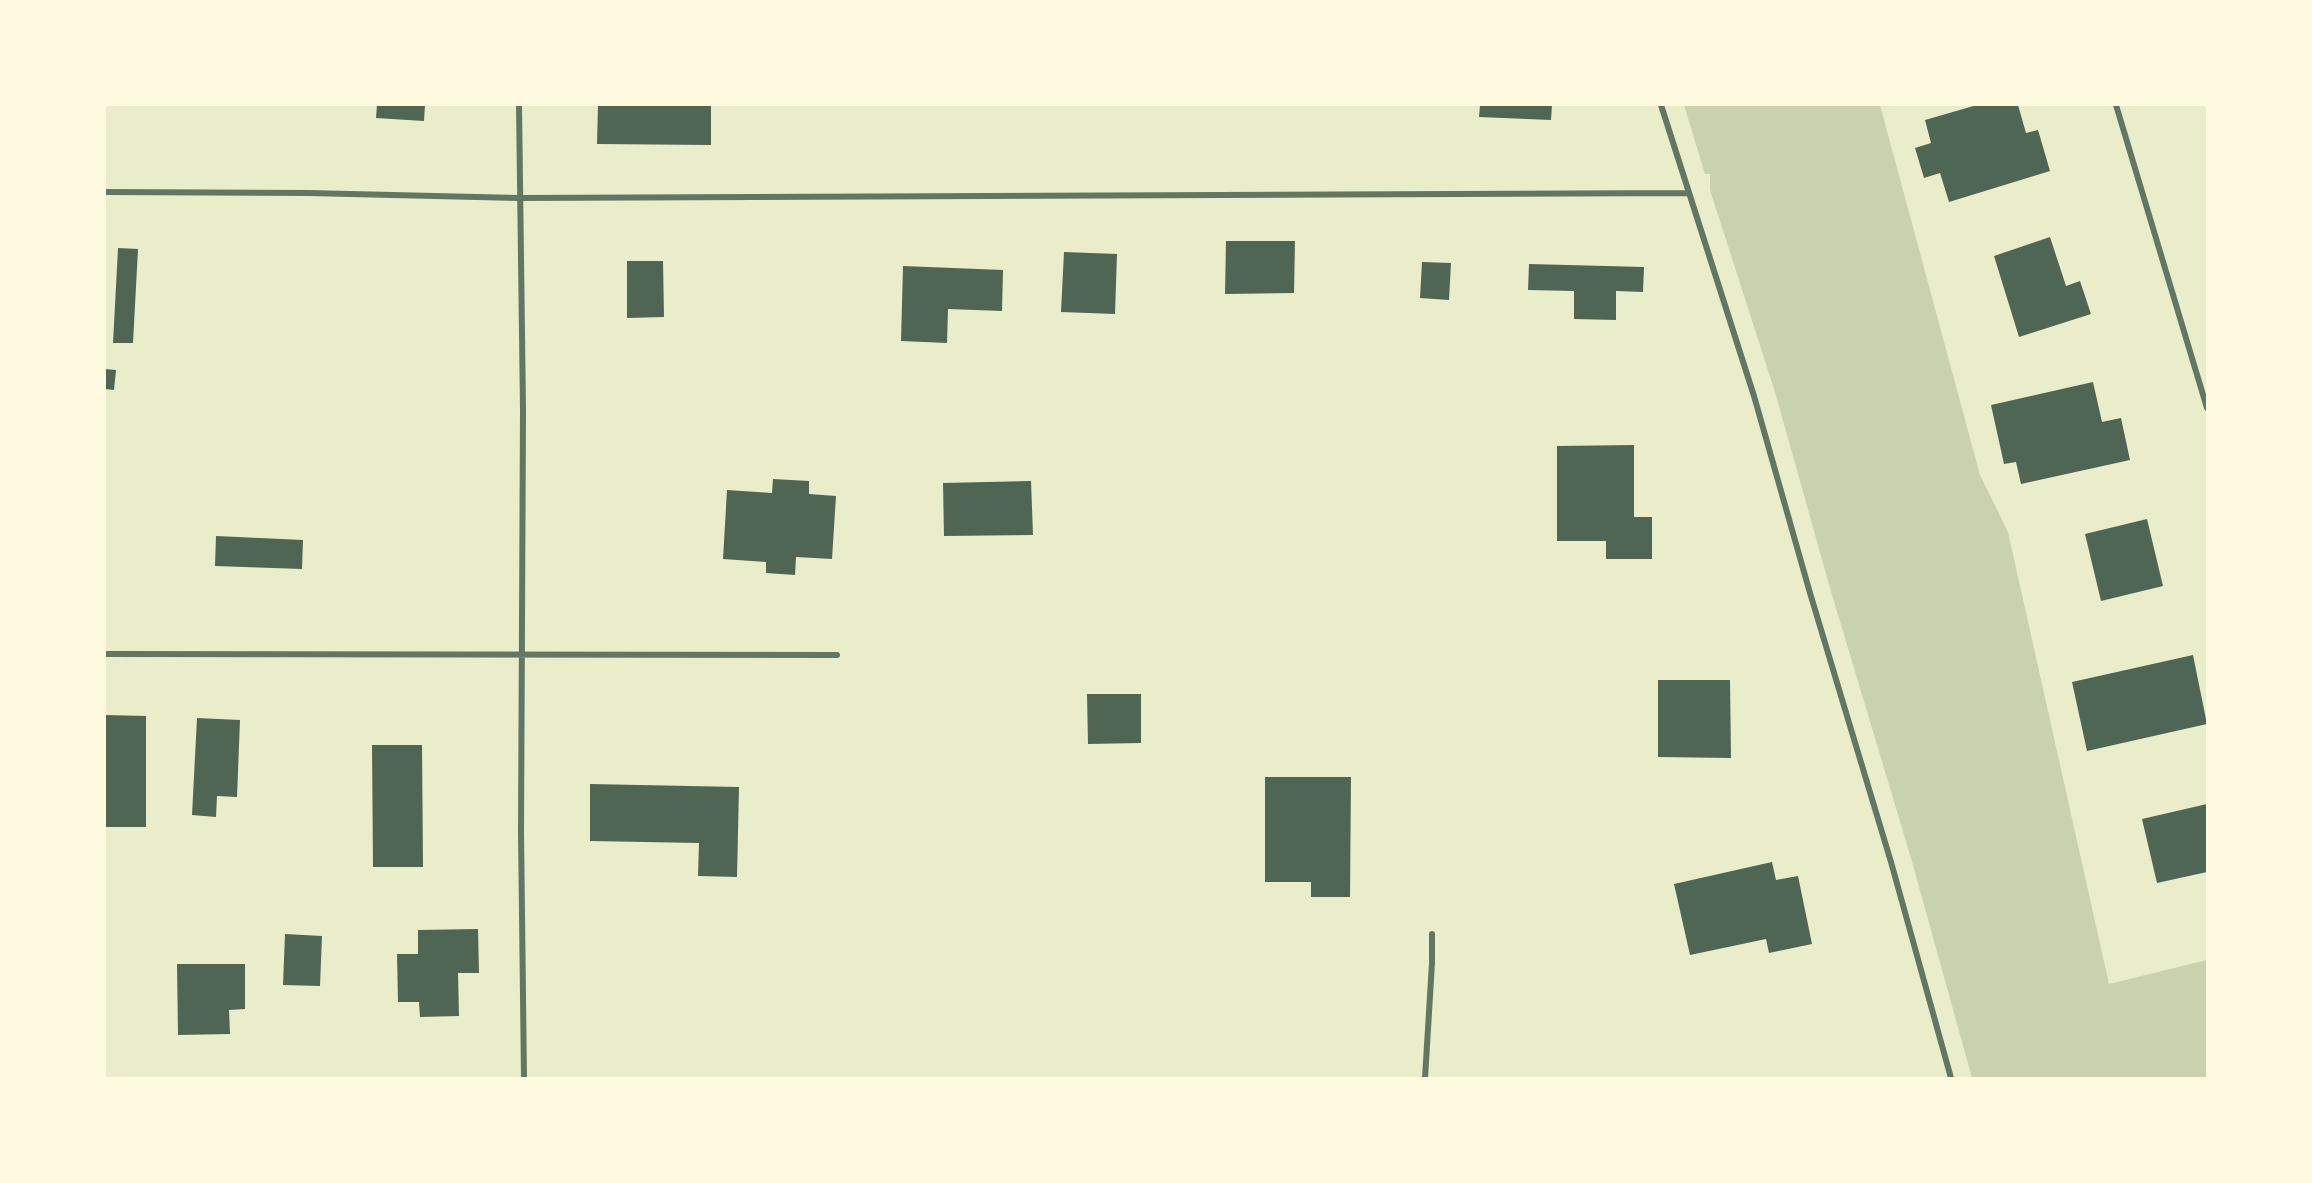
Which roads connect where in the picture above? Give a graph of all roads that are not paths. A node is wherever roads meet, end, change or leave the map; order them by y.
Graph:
1 (519, 105) edge
2 (1662, 105) edge
3 (2116, 105) edge
4 (105, 192) edge
5 (1689, 193) junction
6 (519, 198) junction
7 (2207, 408) edge
8 (105, 654) edge
9 (521, 655) junction
10 (837, 655) dead end
11 (1432, 934) dead end
12 (524, 1078) edge
13 (1425, 1078) edge
14 (1952, 1078) edge

1 - 6 street
2 - 5 street
3 - 7 street
4 - 6 street
5 - 6 street
5 - 14 street
6 - 9 street
8 - 9 street
9 - 10 street
9 - 12 street
11 - 13 street

